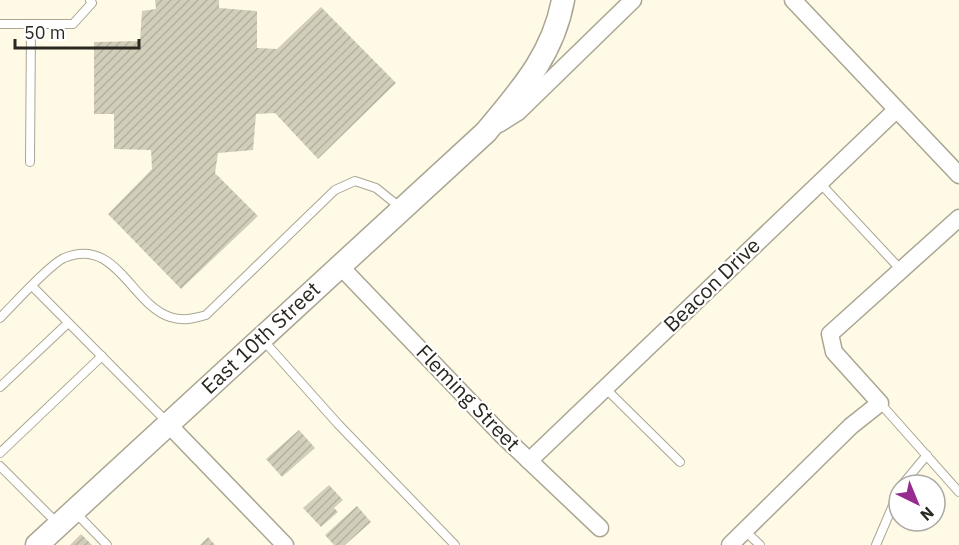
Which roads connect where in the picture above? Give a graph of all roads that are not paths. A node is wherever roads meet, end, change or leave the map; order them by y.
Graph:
1 (90, 0) edge
2 (563, 0) edge
3 (633, 0) edge
4 (793, 0) edge
5 (0, 24) edge
6 (31, 24) junction
7 (896, 110) junction
8 (486, 132) junction
9 (30, 162) dead end
10 (959, 175) edge
11 (819, 182) junction
12 (401, 208) junction
13 (959, 218) edge
14 (339, 266) junction
15 (902, 271) junction
16 (33, 287) junction
17 (0, 318) edge
18 (68, 323) junction
19 (261, 338) junction
20 (102, 357) junction
21 (0, 387) edge
22 (605, 388) junction
23 (880, 403) junction
24 (168, 424) junction
25 (0, 453) edge
26 (927, 455) junction
27 (529, 461) junction
28 (680, 462) dead end
29 (0, 466) edge
30 (912, 473) edge
31 (959, 492) edge
32 (66, 518) junction
33 (887, 519) edge
34 (600, 528) dead end
35 (745, 531) junction
36 (37, 545) edge
37 (107, 545) edge
38 (285, 545) edge
39 (455, 545) edge
40 (730, 545) edge
41 (760, 545) edge
42 (876, 545) edge

1 - 6 lane
2 - 8 main road, East 10th Street
3 - 8 street, East 10th Street
4 - 7 street
5 - 6 lane
6 - 9 lane
7 - 10 street
7 - 11 street, Beacon Drive
8 - 12 main road, East 10th Street
11 - 15 lane
11 - 22 street, Beacon Drive
12 - 14 main road, East 10th Street
12 - 16 lane
13 - 15 street
14 - 19 main road, East 10th Street
14 - 27 street, Fleming Street
15 - 23 street
16 - 17 lane
16 - 18 lane
18 - 20 lane
18 - 21 lane
19 - 24 main road, East 10th Street
19 - 39 lane
20 - 24 lane
20 - 25 lane
22 - 27 street, Beacon Drive
22 - 28 lane
23 - 26 lane
23 - 35 street
24 - 32 main road, East 10th Street
24 - 38 street
26 - 30 lane
26 - 31 lane
27 - 34 street, Fleming Street
29 - 32 lane
32 - 36 main road, East 10th Street
32 - 37 lane
33 - 42 lane
35 - 40 street
35 - 41 lane

